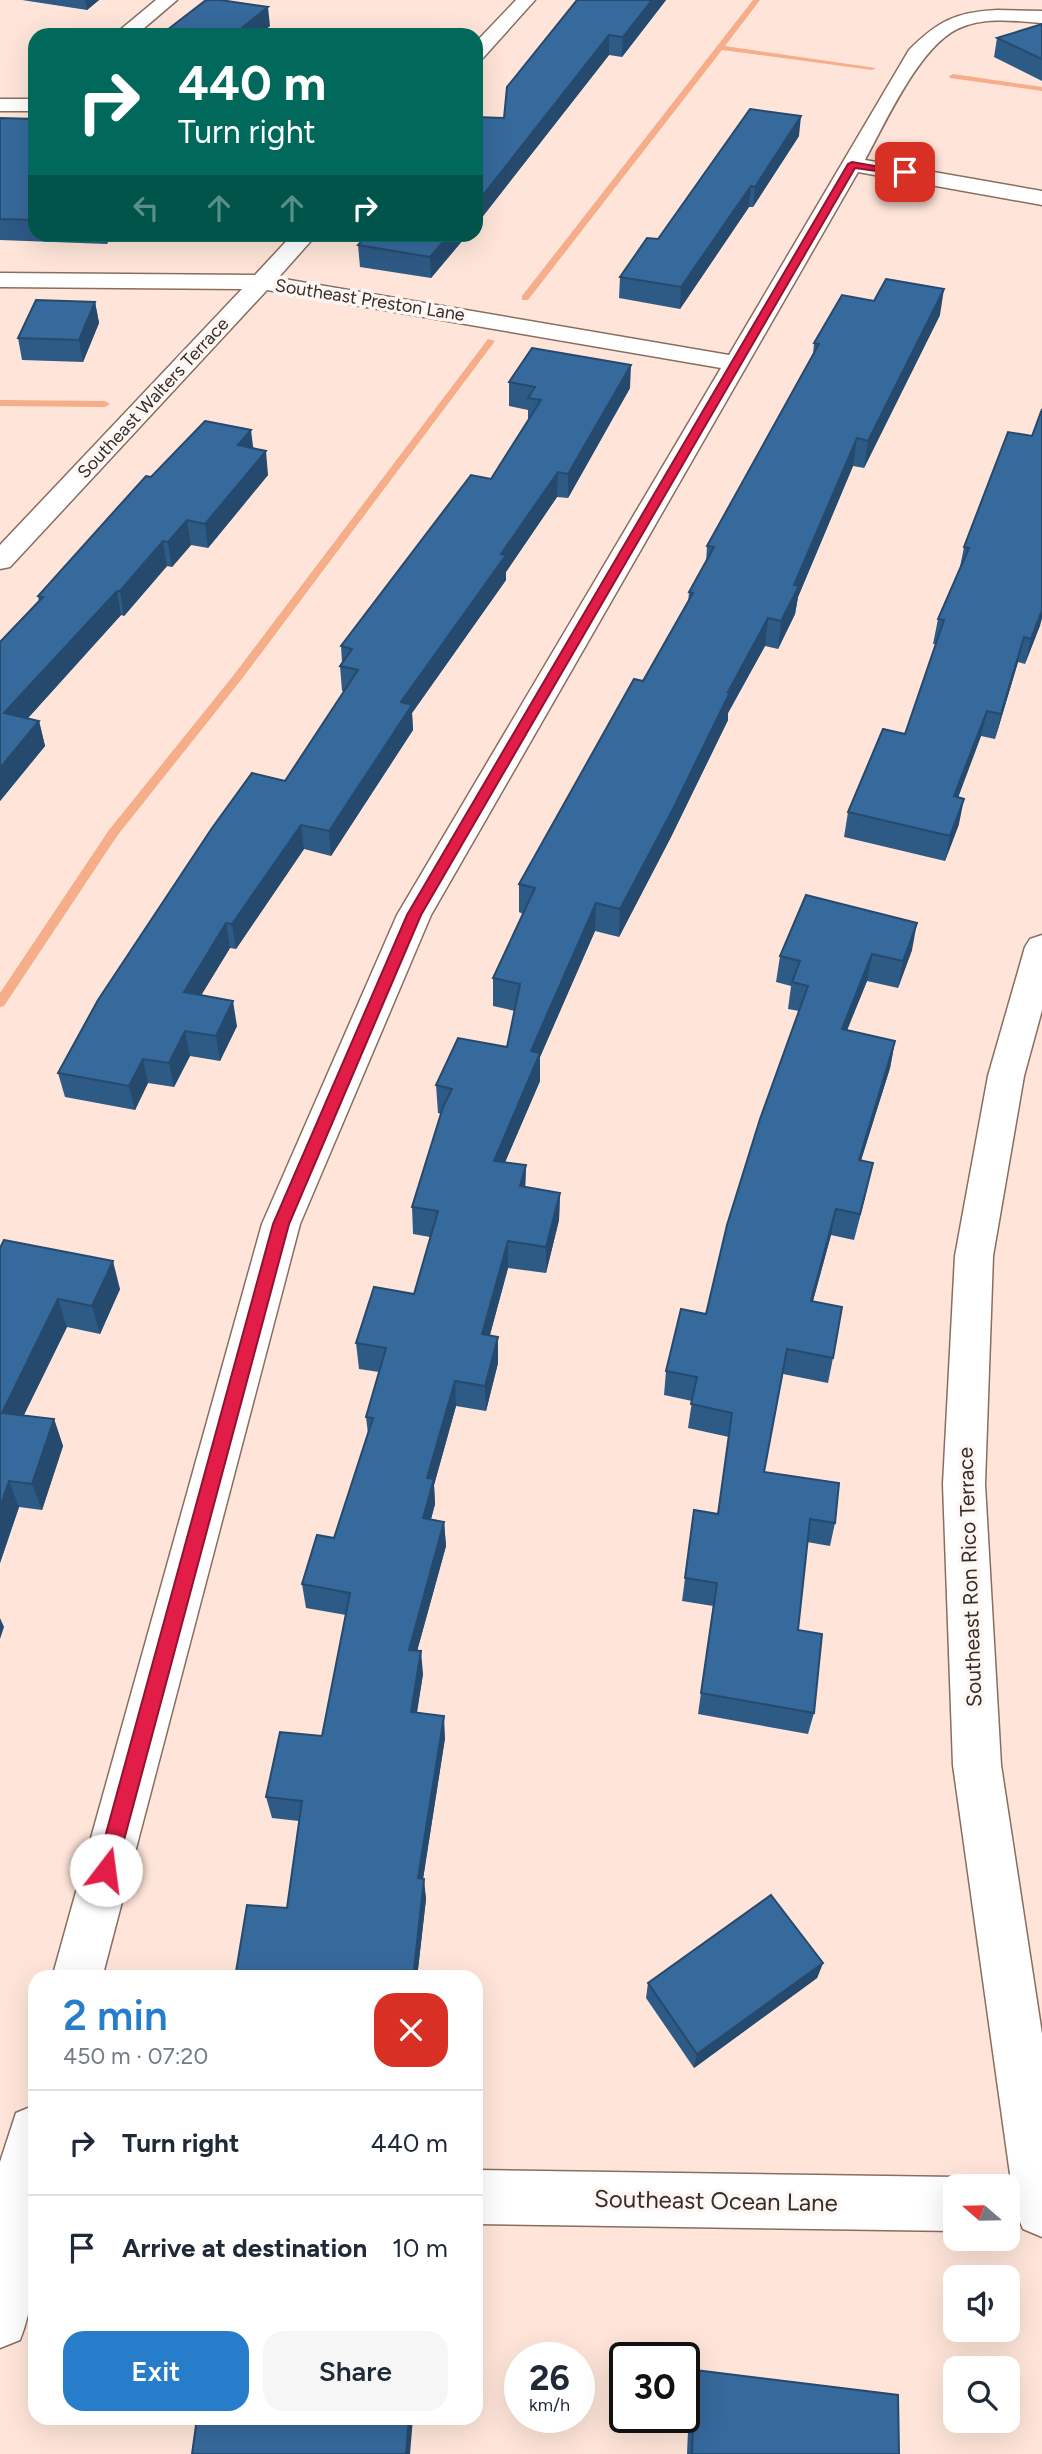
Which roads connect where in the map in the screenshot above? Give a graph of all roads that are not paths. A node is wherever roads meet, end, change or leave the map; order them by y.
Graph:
1 (168, 0) edge
2 (526, 0) edge
3 (1042, 17) edge
4 (133, 28) edge
5 (483, 46) edge
6 (0, 105) edge
7 (28, 105) edge
8 (852, 164) junction
9 (1042, 198) edge
10 (298, 242) edge
11 (0, 280) edge
12 (261, 282) junction
13 (735, 363) junction
14 (2, 558) edge
15 (1042, 947) edge
16 (79, 1970) edge
17 (28, 2156) edge
18 (18, 2190) edge
19 (483, 2197) edge
20 (943, 2204) edge
21 (1020, 2206) edge
22 (1042, 2207) edge
23 (0, 2320) edge

1 - 4 street
2 - 5 street
3 - 8 street
6 - 7 street
8 - 9 street
8 - 13 street
10 - 12 street, Southeast Walters Terrace
11 - 12 street, Southeast Preston Lane
12 - 13 street, Southeast Preston Lane
12 - 14 street, Southeast Walters Terrace
13 - 16 street
15 - 22 street, Southeast Ron Rico Terrace
17 - 18 street
18 - 23 street
19 - 20 street, Southeast Ocean Lane
21 - 22 street

